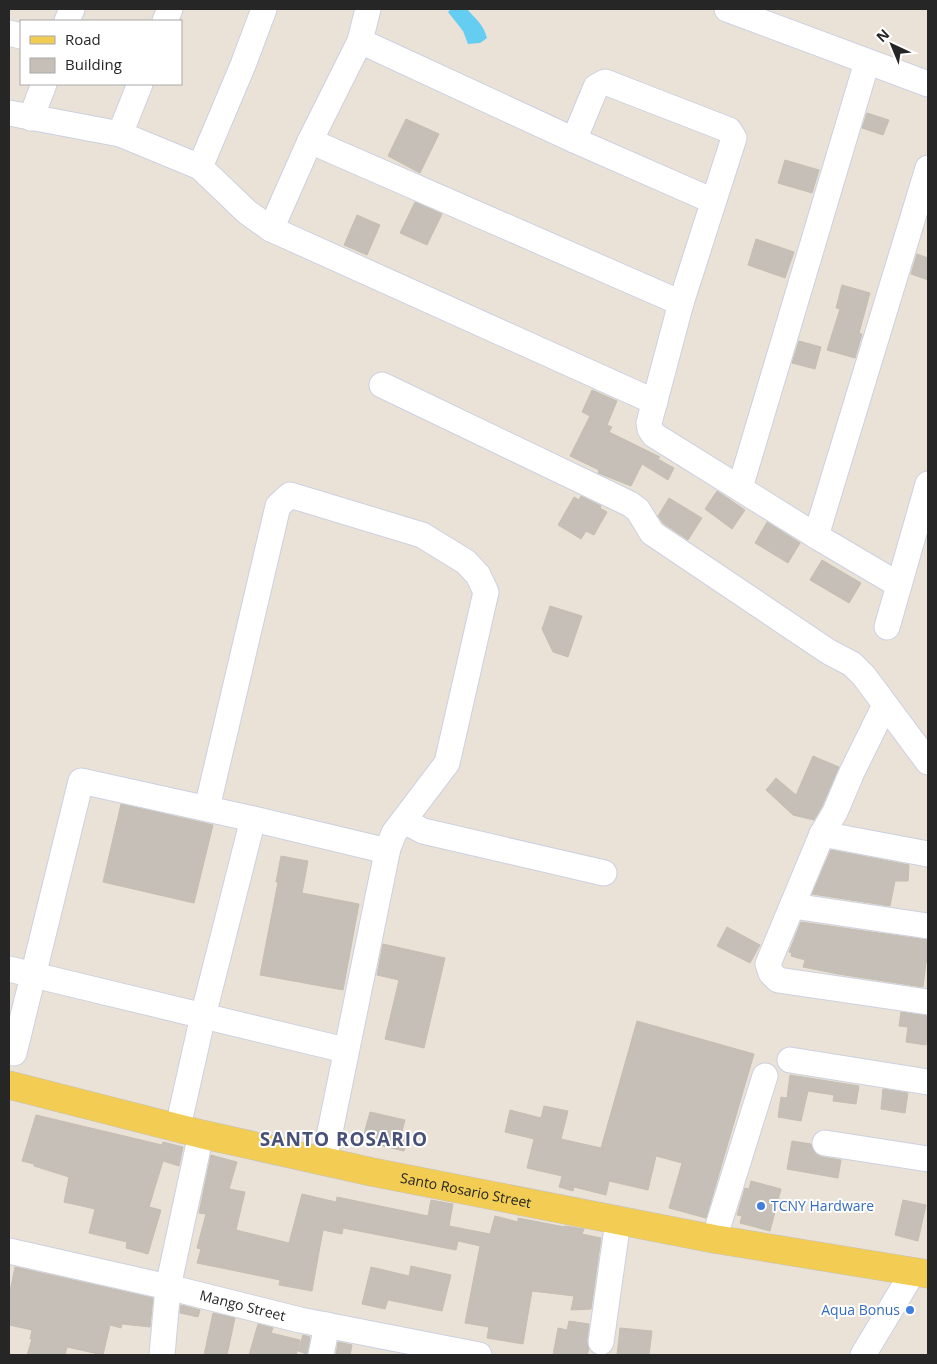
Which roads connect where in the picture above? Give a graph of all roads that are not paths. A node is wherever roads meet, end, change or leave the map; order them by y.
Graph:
1 (264, 9) edge
2 (368, 9) edge
3 (727, 9) edge
4 (360, 41) junction
5 (867, 62) junction
6 (928, 84) edge
7 (43, 85) edge
8 (140, 85) edge
9 (20, 115) edge
10 (120, 134) junction
11 (574, 140) junction
12 (310, 141) junction
13 (200, 167) junction
14 (928, 168) edge
15 (713, 201) junction
16 (271, 229) junction
17 (681, 303) junction
18 (382, 385) dead end
19 (655, 402) junction
20 (928, 484) edge
21 (740, 488) junction
22 (816, 536) junction
23 (899, 585) junction
24 (887, 627) dead end
25 (886, 705) junction
26 (928, 762) edge
27 (207, 808) junction
28 (254, 819) junction
29 (404, 821) junction
30 (822, 834) junction
31 (387, 851) junction
32 (928, 854) edge
33 (604, 874) dead end
34 (793, 906) junction
35 (928, 926) edge
36 (9, 969) edge
37 (33, 975) junction
38 (928, 1002) edge
39 (203, 1016) junction
40 (346, 1050) junction
41 (14, 1053) dead end
42 (790, 1060) dead end
43 (765, 1076) dead end
44 (928, 1082) edge
45 (9, 1085) edge
46 (189, 1130) junction
47 (826, 1143) dead end
48 (928, 1159) edge
49 (324, 1161) junction
50 (618, 1221) junction
51 (714, 1239) junction
52 (9, 1251) edge
53 (921, 1273) edge
54 (168, 1287) junction
55 (327, 1325) junction
56 (601, 1342) dead end
57 (447, 1352) edge
58 (162, 1355) edge
59 (320, 1355) edge
60 (479, 1355) edge
61 (863, 1355) edge

1 - 13 street
2 - 4 street
3 - 5 street
4 - 11 street
4 - 12 street
5 - 6 street
5 - 21 street
7 - 9 street
8 - 10 street
9 - 10 street
10 - 13 street
11 - 15 street
11 - 15 street
12 - 16 street
12 - 17 street
13 - 16 street
14 - 22 street
15 - 17 street
16 - 19 street
17 - 19 street
18 - 25 street
19 - 21 street
20 - 23 street
21 - 22 street
22 - 23 street
23 - 24 street
25 - 26 street
25 - 30 street
27 - 28 street
27 - 29 street
27 - 37 street
28 - 31 street
28 - 39 street
29 - 31 street
29 - 33 street
30 - 32 street
30 - 34 street
31 - 40 street
34 - 35 street
34 - 38 street
36 - 37 street
37 - 39 street
37 - 41 street
39 - 40 street
39 - 46 street
40 - 49 street
42 - 44 street
43 - 51 street
45 - 46 main road, Santo Rosario Street
46 - 49 main road, Santo Rosario Street
46 - 54 street
47 - 48 street
49 - 50 main road, Santo Rosario Street
50 - 51 main road, Santo Rosario Street
50 - 56 street
51 - 53 main road, Santo Rosario Street
52 - 54 street, Mango Street
53 - 61 street
54 - 55 street, Mango Street
54 - 58 street
55 - 57 street, Mango Street
55 - 59 street
57 - 60 street, Mango Street

